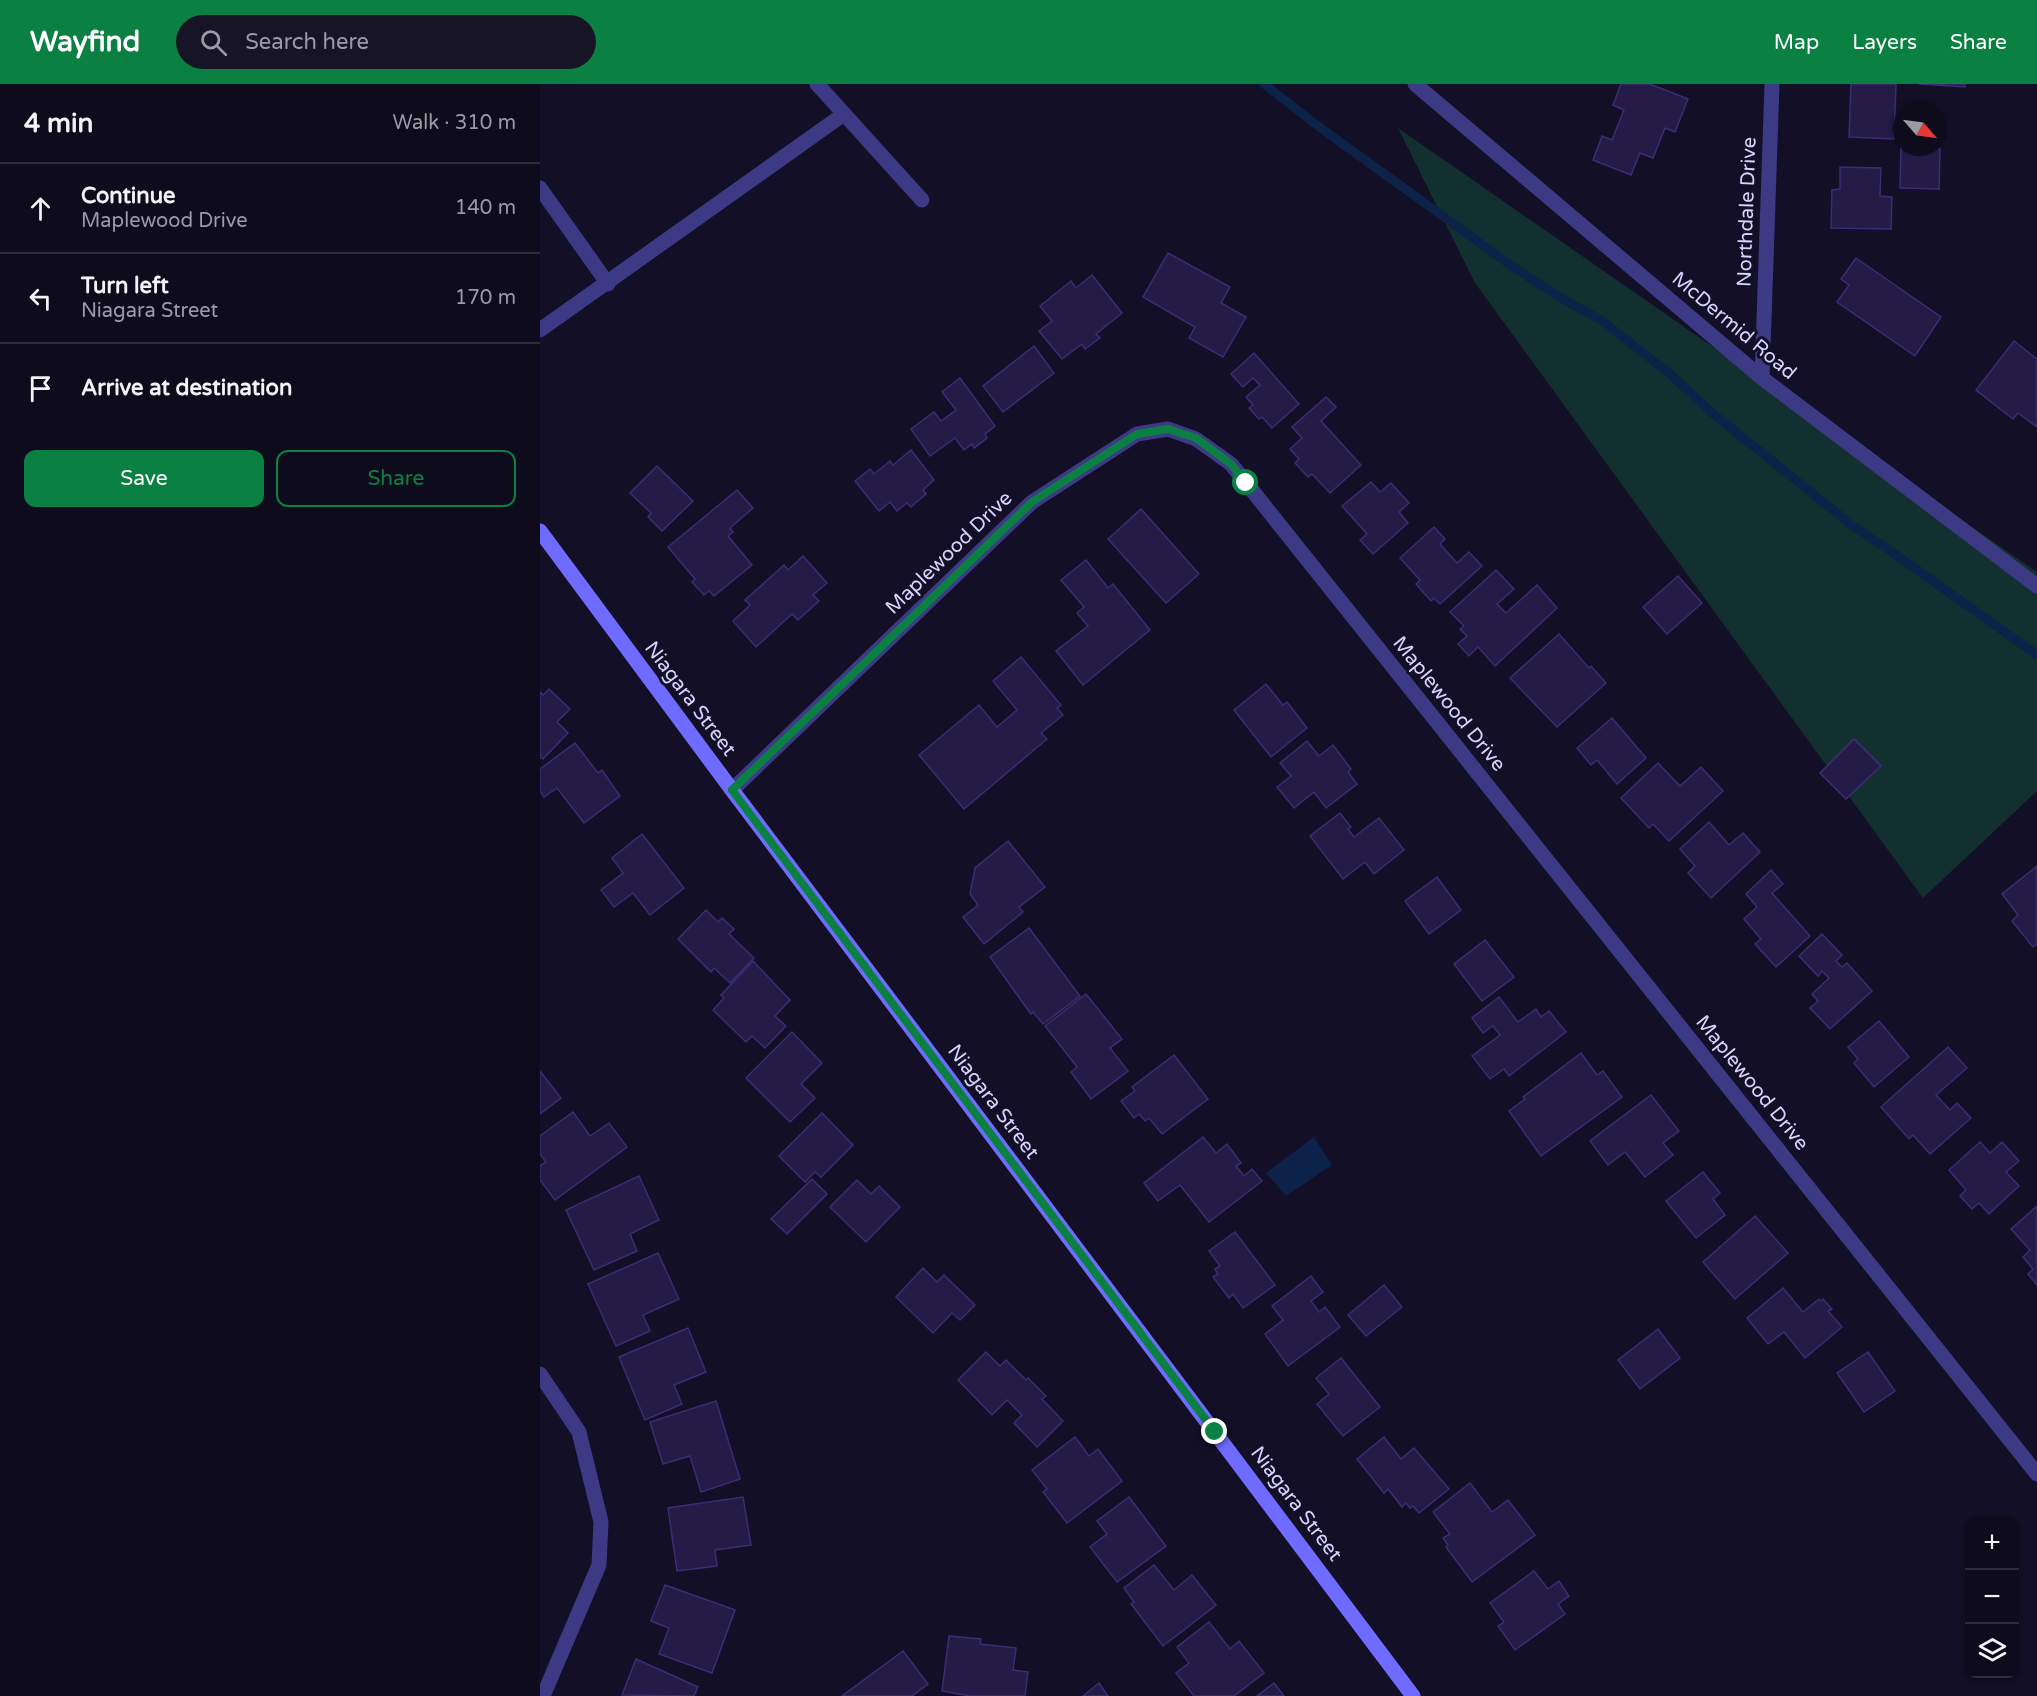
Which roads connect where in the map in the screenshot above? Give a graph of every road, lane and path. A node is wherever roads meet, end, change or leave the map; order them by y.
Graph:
1 (817, 84) edge
2 (1415, 84) edge
3 (1772, 84) edge
4 (844, 114) junction
5 (540, 188) edge
6 (921, 200) dead end
7 (608, 284) junction
8 (540, 330) edge
9 (1762, 378) junction
10 (540, 531) edge
11 (2037, 586) edge
12 (732, 790) junction
13 (540, 1374) edge
14 (2037, 1474) edge
15 (543, 1696) edge
16 (1413, 1696) edge

1 - 4 street
2 - 9 street, McDermid Road
3 - 9 street, Northdale Drive
4 - 6 street
4 - 7 street
5 - 7 street
7 - 8 street
9 - 11 street, McDermid Road
10 - 12 main road, Niagara Street
12 - 14 street, Maplewood Drive
12 - 16 main road, Niagara Street
13 - 15 street

